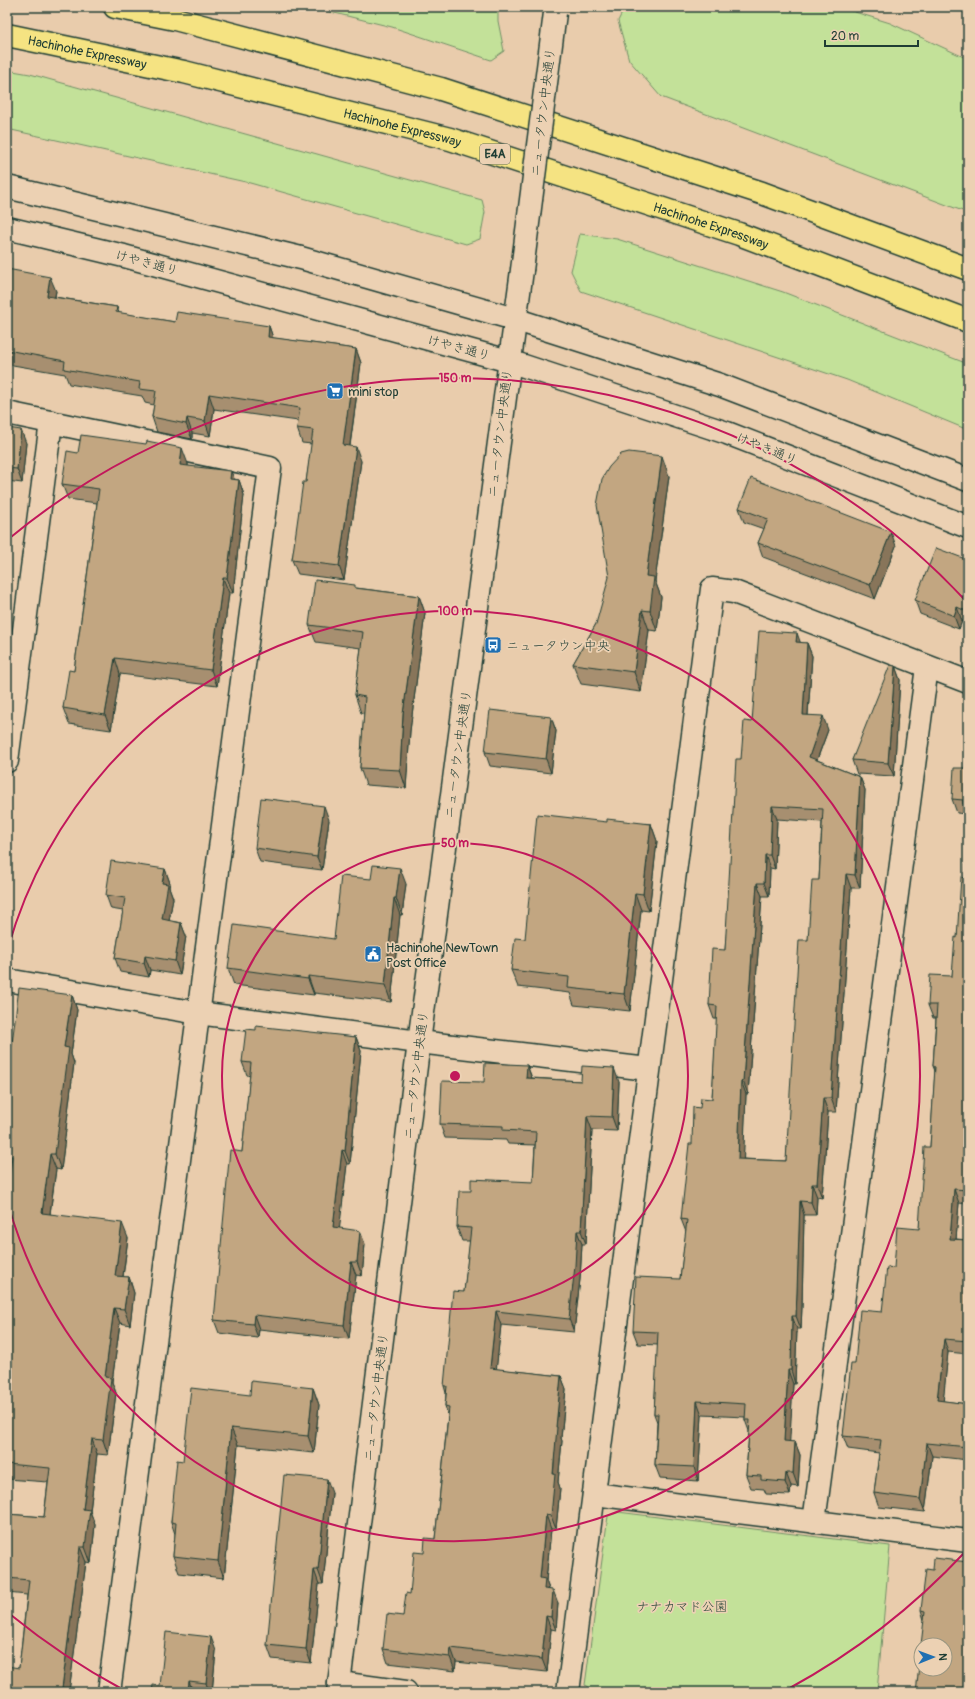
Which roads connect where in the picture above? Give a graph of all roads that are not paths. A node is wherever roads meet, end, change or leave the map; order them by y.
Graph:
1 (115, 7) edge
2 (555, 10) edge
3 (7, 35) edge
4 (7, 187) edge
5 (7, 228) edge
6 (968, 269) edge
7 (514, 319) junction
8 (968, 321) edge
9 (509, 361) junction
10 (7, 413) edge
11 (51, 422) junction
12 (968, 480) edge
13 (968, 527) edge
14 (927, 667) junction
15 (968, 682) edge
16 (7, 762) edge
17 (7, 980) edge
18 (198, 1013) junction
19 (419, 1042) junction
20 (648, 1069) junction
21 (594, 1494) junction
22 (814, 1522) junction
23 (968, 1541) edge
24 (338, 1687) edge
25 (109, 1692) edge
26 (406, 1692) edge
27 (568, 1692) edge

1 - 6 highway
2 - 7 street, ニュータウン中央通り, bridge
3 - 8 highway, Hachinohe Expressway / E4A
4 - 7 street
5 - 9 street, けやき通り
7 - 9 street, ニュータウン中央通り
7 - 12 street
9 - 13 street, けやき通り
9 - 19 street, ニュータウン中央通り
10 - 11 street
11 - 16 street
11 - 18 street
14 - 15 street
14 - 20 street
14 - 22 street
17 - 18 street
18 - 19 street
18 - 25 street
19 - 20 street
19 - 24 street, ニュータウン中央通り
20 - 21 street
21 - 22 street
21 - 27 street
22 - 23 street
24 - 26 street

